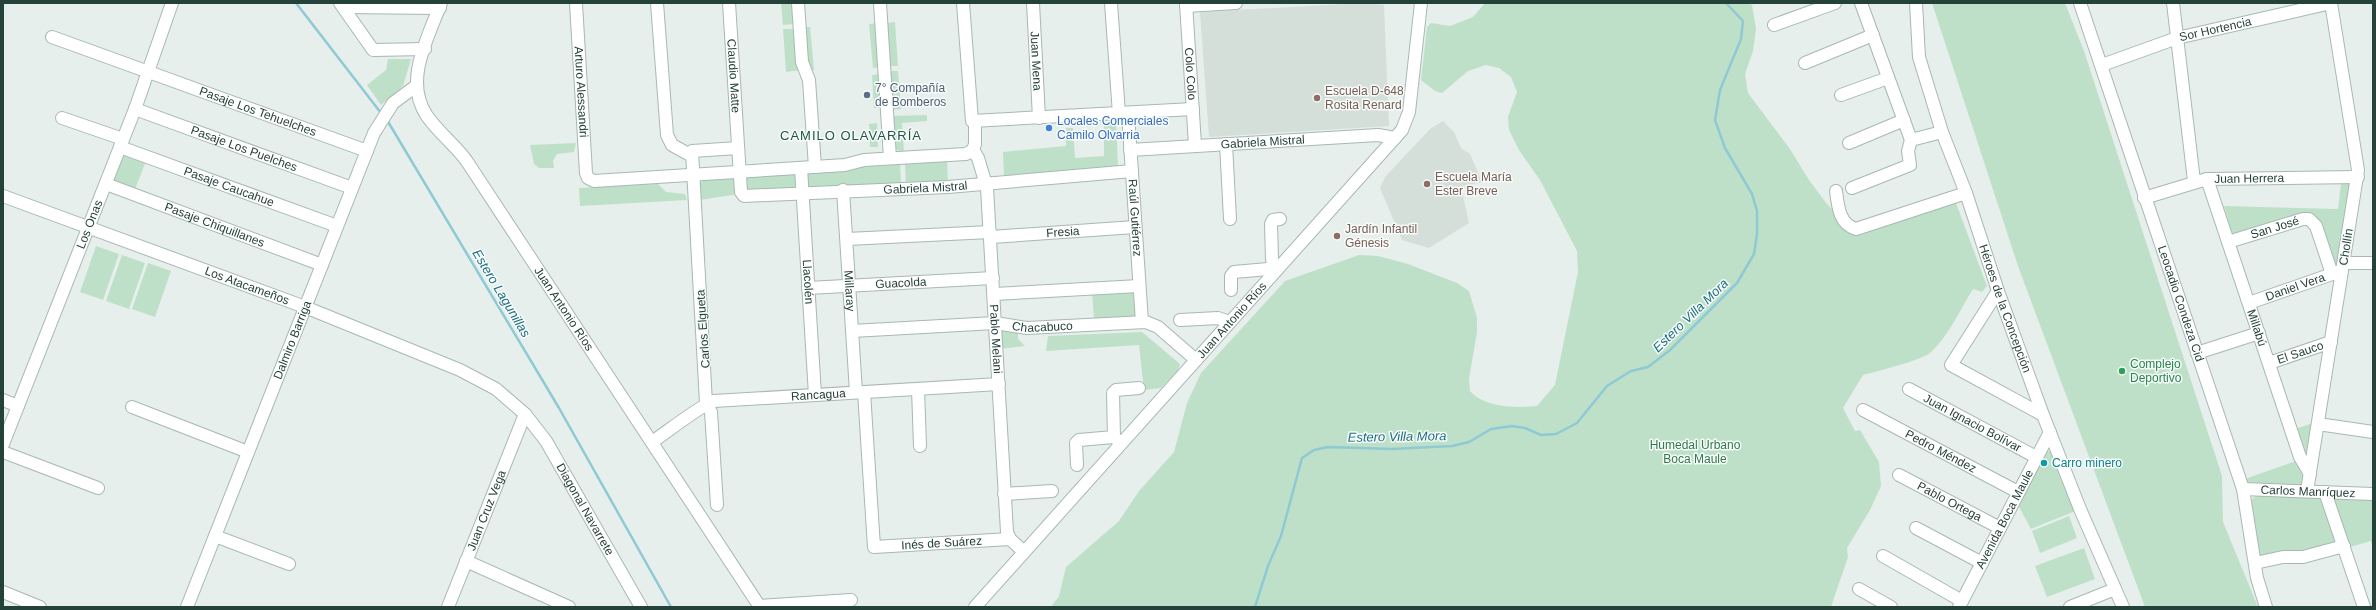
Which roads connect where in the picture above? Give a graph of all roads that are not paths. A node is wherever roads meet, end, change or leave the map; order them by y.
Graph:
1 (172, 3) edge
2 (576, 3) edge
3 (657, 3) edge
4 (729, 3) edge
5 (798, 3) edge
6 (880, 3) edge
7 (964, 3) edge
8 (1033, 3) edge
9 (1111, 3) edge
10 (1236, 3) edge
11 (1422, 3) edge
12 (1835, 3) edge
13 (1861, 3) edge
14 (1916, 3) edge
15 (2080, 3) edge
16 (2173, 3) edge
17 (2331, 3) edge
18 (342, 5) edge
19 (1186, 5) edge
20 (440, 6) edge
21 (1774, 25) dead end
22 (1873, 35) junction
23 (52, 37) dead end
24 (2177, 38) junction
25 (425, 49) junction
26 (1805, 64) dead end
27 (2102, 65) junction
28 (149, 72) junction
29 (1888, 78) junction
30 (416, 86) junction
31 (1841, 95) dead end
32 (135, 109) junction
33 (1193, 109) junction
34 (1123, 113) junction
35 (62, 118) dead end
36 (1040, 118) junction
37 (1904, 120) junction
38 (973, 122) junction
39 (1942, 132) junction
40 (1395, 138) junction
41 (1911, 140) junction
42 (122, 143) junction
43 (1850, 143) dead end
44 (1226, 144) junction
45 (1195, 145) junction
46 (738, 148) junction
47 (973, 150) junction
48 (1130, 150) junction
49 (367, 151) junction
50 (692, 154) junction
51 (890, 158) junction
52 (815, 167) junction
53 (801, 168) junction
54 (1132, 171) junction
55 (740, 172) junction
56 (693, 176) junction
57 (2358, 177) junction
58 (2208, 179) junction
59 (2194, 182) junction
60 (986, 183) junction
61 (106, 184) junction
62 (352, 188) junction
63 (1852, 188) dead end
64 (843, 190) junction
65 (1836, 191) dead end
66 (803, 192) junction
67 (1966, 192) junction
68 (3, 196) edge
69 (2144, 198) junction
70 (1230, 219) dead end
71 (1280, 219) dead end
72 (337, 226) junction
73 (1135, 227) junction
74 (89, 228) junction
75 (990, 234) junction
76 (847, 239) junction
77 (2228, 242) junction
78 (2373, 263) edge
79 (322, 265) junction
80 (2339, 269) junction
81 (1275, 271) junction
82 (993, 278) junction
83 (850, 286) junction
84 (1139, 286) junction
85 (808, 288) junction
86 (1231, 290) dead end
87 (1998, 291) junction
88 (994, 294) junction
89 (2249, 303) junction
90 (305, 307) junction
91 (1180, 320) dead end
92 (1142, 322) junction
93 (1229, 322) junction
94 (995, 323) junction
95 (852, 331) junction
96 (2259, 333) junction
97 (2331, 342) junction
98 (2197, 353) junction
99 (1196, 360) junction
100 (2269, 363) junction
101 (999, 384) junction
102 (1138, 388) dead end
103 (918, 389) junction
104 (1909, 389) dead end
105 (860, 392) junction
106 (815, 395) junction
107 (3, 400) edge
108 (706, 403) junction
109 (18, 406) junction
110 (132, 407) dead end
111 (1863, 410) dead end
112 (525, 414) junction
113 (2043, 415) junction
114 (2318, 424) junction
115 (2050, 432) junction
116 (2373, 432) edge
117 (1118, 440) junction
118 (652, 442) junction
119 (3, 444) edge
120 (920, 446) dead end
121 (3, 452) edge
122 (248, 452) junction
123 (2036, 457) junction
124 (1077, 466) dead end
125 (2310, 474) junction
126 (1899, 475) dead end
127 (98, 488) dead end
128 (2243, 489) junction
129 (1052, 491) dead end
130 (2307, 491) junction
131 (2018, 492) junction
132 (2325, 492) junction
133 (1004, 494) junction
134 (2373, 494) edge
135 (717, 505) dead end
136 (1916, 528) dead end
137 (2000, 528) junction
138 (215, 536) junction
139 (1010, 539) junction
140 (2344, 546) junction
141 (874, 547) joint
142 (1024, 552) junction
143 (1883, 556) dead end
144 (466, 562) junction
145 (1982, 563) junction
146 (2255, 563) junction
147 (289, 564) dead end
148 (1859, 589) dead end
149 (2115, 589) junction
150 (3, 592) edge
151 (851, 600) dead end
152 (1961, 604) edge
153 (759, 606) edge
154 (40, 607) edge
155 (187, 607) edge
156 (448, 607) edge
157 (569, 607) edge
158 (641, 607) edge
159 (975, 607) edge
160 (1891, 607) edge
161 (2070, 607) edge
162 (2123, 607) edge
163 (2266, 607) edge
164 (2364, 607) edge

1 - 28 street, Los Onas
2 - 56 street, Arturo Alessandri
3 - 50 street
4 - 46 street, Claudio Matte
5 - 52 street
6 - 51 street
7 - 38 street
8 - 36 street, Juan Mena
9 - 34 street, Raúl Gutiérrez
10 - 19 street
11 - 40 street, Juan Antonio Ríos
12 - 21 street
13 - 22 street
14 - 39 street, Héroes de la Concepción
15 - 27 street, Leocadio Condeza Cid
16 - 24 street
17 - 24 street, Sor Hortencia
17 - 57 street, Chollín
18 - 20 street
18 - 25 street
19 - 33 street, Colo Colo
20 - 25 street, Juan Antonio Ríos
22 - 26 street
22 - 29 street
23 - 28 street, Pasaje Los Tehuelches
24 - 27 street, Sor Hortencia
24 - 59 street
25 - 30 street, Juan Antonio Ríos
27 - 69 street, Leocadio Condeza Cid
28 - 32 street, Los Onas
28 - 49 street, Pasaje Los Tehuelches
29 - 31 street
29 - 37 street
30 - 49 street, Dalmiro Barriga
30 - 118 street, Juan Antonio Ríos
32 - 42 street, Los Onas
32 - 62 street, Pasaje Los Puelches
33 - 34 street
33 - 45 street, Colo Colo
34 - 36 street
34 - 48 street, Raúl Gutiérrez
35 - 42 street, Pasaje Caucahue
36 - 38 street
37 - 41 street
37 - 43 street
38 - 47 street
39 - 41 street
39 - 67 street, Héroes de la Concepción
40 - 44 street, Gabriela Mistral
40 - 81 street, Juan Antonio Ríos
41 - 63 street
42 - 61 street, Los Onas
42 - 72 street, Pasaje Caucahue
44 - 45 street, Gabriela Mistral
44 - 70 street
45 - 48 street, Gabriela Mistral
46 - 50 street
46 - 55 street, Claudio Matte
47 - 51 street
47 - 60 street, Pablo Melani
48 - 54 street, Raúl Gutiérrez
49 - 62 street, Dalmiro Barriga
50 - 56 street, Carlos Elgueta
51 - 52 street
52 - 53 street
53 - 55 street
53 - 66 street, Llacolén
54 - 60 street, Gabriela Mistral
54 - 73 street, Raúl Gutiérrez
55 - 56 street
55 - 66 street, Gabriela Mistral
56 - 108 street, Carlos Elgueta
57 - 58 street, Juan Herrera
57 - 80 street, Chollín
58 - 59 street, Juan Herrera
58 - 77 street, Millabú
59 - 69 street, Juan Herrera
60 - 64 street, Gabriela Mistral
60 - 75 street, Pablo Melani
61 - 74 street, Los Onas
61 - 79 street, Pasaje Chiquillanes
62 - 72 street, Dalmiro Barriga
64 - 66 street, Gabriela Mistral
64 - 76 street, Millaray
65 - 67 street
66 - 85 street, Llacolén
67 - 87 street, Héroes de la Concepción
68 - 74 street, Los Atacameños
69 - 98 street, Leocadio Condeza Cid
71 - 81 street
72 - 79 street, Dalmiro Barriga
73 - 75 street, Fresia
73 - 84 street, Raúl Gutiérrez
74 - 90 street, Los Atacameños
74 - 109 street, Los Onas
75 - 76 street, Fresia
75 - 82 street, Pablo Melani
76 - 83 street, Millaray
77 - 80 street, San José
77 - 89 street, Millabú
78 - 80 street, Daniel Vera
79 - 90 street, Dalmiro Barriga
80 - 89 street, Daniel Vera
80 - 97 street, Chollín
81 - 86 street
81 - 93 street, Juan Antonio Ríos
82 - 83 street, Guacolda
82 - 88 street, Pablo Melani
83 - 85 street, Guacolda
83 - 95 street, Millaray
84 - 88 street
84 - 92 street, Raúl Gutiérrez
85 - 106 street, Llacolén
87 - 113 street, Héroes de la Concepción
87 - 113 street
88 - 94 street, Pablo Melani
89 - 96 street, Millabú
90 - 112 street, Los Atacameños
90 - 122 street, Dalmiro Barriga
91 - 93 street
92 - 94 street, Chacabuco
92 - 99 street, Chacabuco
93 - 99 street, Juan Antonio Ríos
94 - 95 street, Chacabuco
94 - 101 street, Pablo Melani
95 - 105 street, Millaray
96 - 98 street
96 - 100 street, Millabú
97 - 100 street, El Sauco
97 - 114 street, Chollín
98 - 128 street, Leocadio Condeza Cid
99 - 117 street, Juan Antonio Ríos
100 - 125 street, Millabú
101 - 103 street, Rancagua
101 - 133 street, Pablo Melani
102 - 117 street
103 - 105 street, Rancagua
103 - 120 street
104 - 123 street, Juan Ignacio Bolívar
105 - 106 street, Rancagua
105 - 141 street, Millaray
106 - 108 street, Rancagua
107 - 109 street
108 - 118 street
108 - 135 street, Carlos Elgueta
109 - 119 street, Los Onas
110 - 122 street
111 - 131 street, Pedro Méndez
112 - 144 street, Juan Cruz Vega
112 - 158 street, Diagonal Navarrete
113 - 115 street, Héroes de la Concepción
114 - 116 street
114 - 125 street, Chollín
115 - 123 street, Avenida Boca Maule
115 - 149 street, Héroes de la Concepción
117 - 124 street
117 - 142 street, Juan Antonio Ríos
118 - 153 street, Juan Antonio Ríos
121 - 127 street
122 - 138 street, Dalmiro Barriga
123 - 131 street, Avenida Boca Maule
125 - 130 street, Chollín
126 - 137 street, Pablo Ortega
128 - 130 street, Carlos Manríquez
128 - 146 street, Leocadio Condeza Cid
129 - 133 street
130 - 132 street, Carlos Manríquez
131 - 137 street, Avenida Boca Maule
132 - 134 street, Carlos Manríquez
132 - 140 street
133 - 139 street, Pablo Melani
136 - 145 street
137 - 145 street, Avenida Boca Maule
138 - 147 street
138 - 155 street, Dalmiro Barriga
139 - 141 street, Inés de Suárez
139 - 142 street
140 - 146 street
140 - 164 street
142 - 159 street, Juan Antonio Ríos
143 - 152 street
144 - 156 street, Juan Cruz Vega
144 - 157 street
145 - 152 street, Avenida Boca Maule
146 - 163 street, Leocadio Condeza Cid
148 - 160 street
149 - 161 street
149 - 162 street, Héroes de la Concepción
150 - 154 street
151 - 153 street

